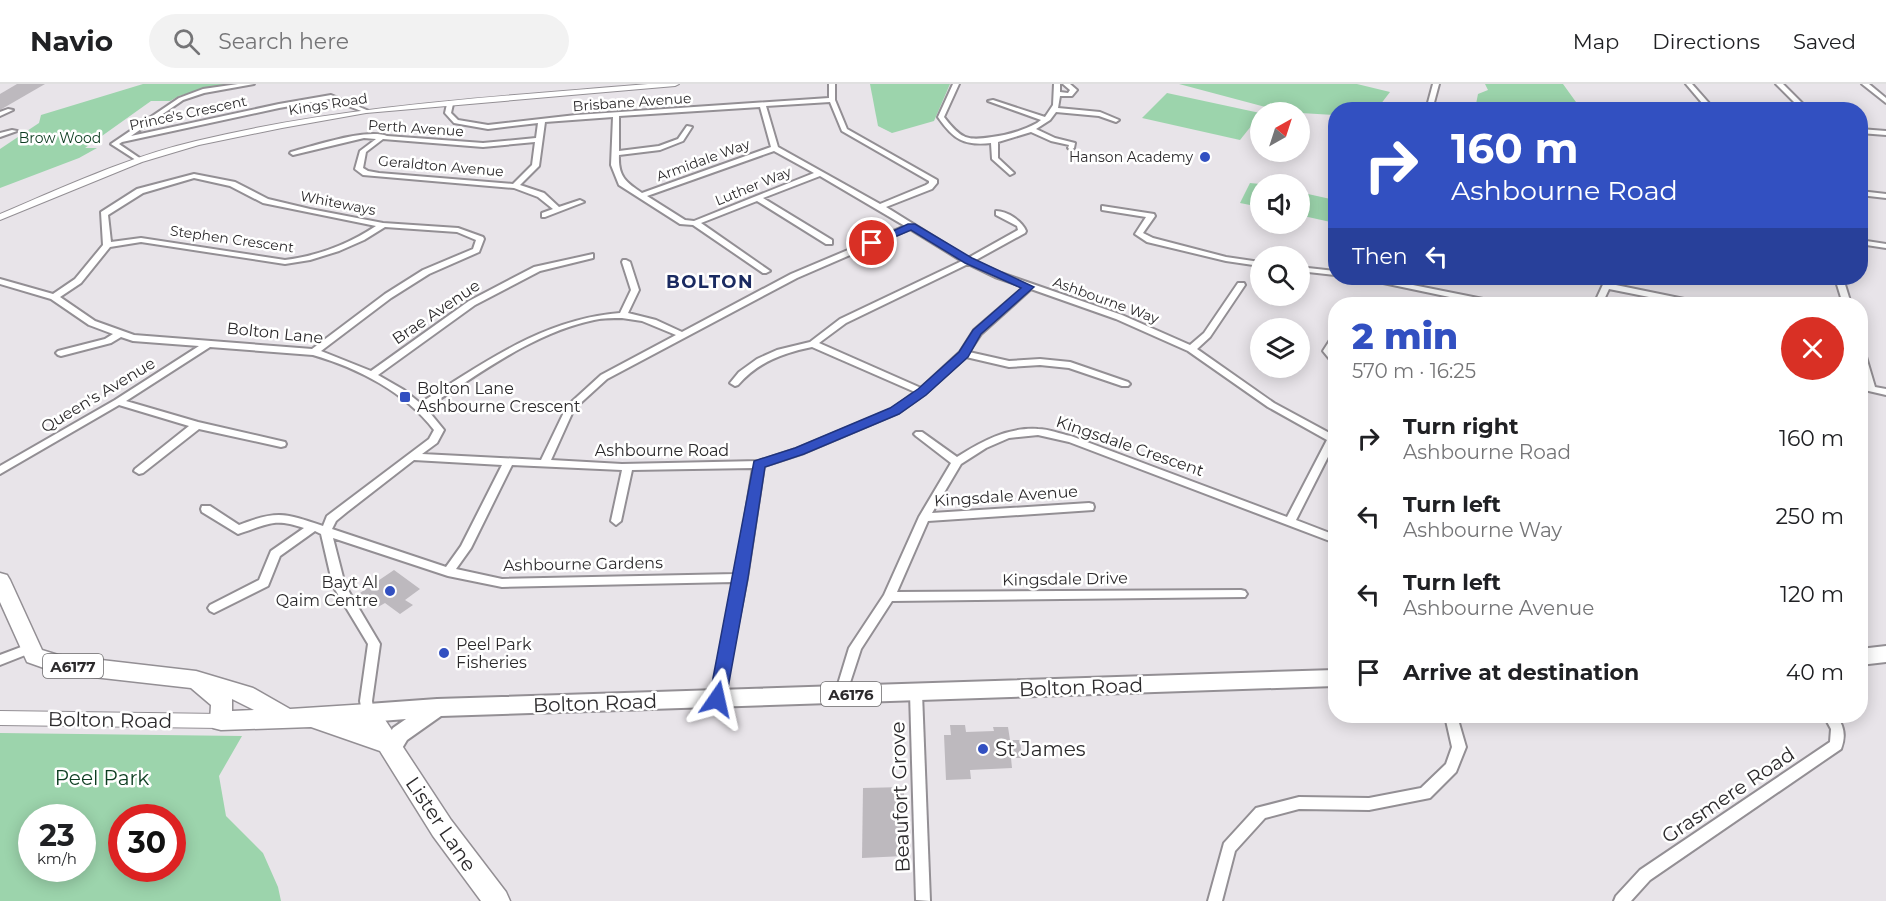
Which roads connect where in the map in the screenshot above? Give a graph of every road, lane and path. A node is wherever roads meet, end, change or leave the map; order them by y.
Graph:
1 (251, 84) edge
2 (675, 84) edge
3 (832, 84) edge
4 (956, 84) edge
5 (1057, 84) edge
6 (1066, 84) edge
7 (1436, 84) edge
8 (1689, 84) edge
9 (1779, 84) edge
10 (1868, 86) edge
11 (1886, 89) edge
12 (1057, 94) junction
13 (832, 100) junction
14 (991, 101) dead end
15 (1886, 101) edge
16 (1431, 102) edge
17 (1705, 102) edge
18 (1798, 102) edge
19 (450, 104) junction
20 (763, 106) junction
21 (10, 110) dead end
22 (1055, 110) junction
23 (366, 111) junction
24 (0, 114) edge
25 (616, 115) junction
26 (542, 120) junction
27 (1046, 120) junction
28 (1116, 120) dead end
29 (689, 127) dead end
30 (1032, 130) junction
31 (14, 131) dead end
32 (1868, 132) edge
33 (1886, 133) edge
34 (0, 135) edge
35 (384, 136) junction
36 (994, 139) junction
37 (120, 140) junction
38 (538, 140) junction
39 (775, 148) junction
40 (1071, 148) dead end
41 (293, 153) dead end
42 (615, 154) junction
43 (139, 160) junction
44 (1010, 169) dead end
45 (821, 173) junction
46 (515, 186) junction
47 (1868, 195) edge
48 (640, 196) junction
49 (1886, 196) edge
50 (759, 199) junction
51 (580, 202) dead end
52 (880, 207) junction
53 (1105, 208) dead end
54 (558, 210) junction
55 (999, 213) dead end
56 (544, 215) dead end
57 (0, 217) edge
58 (695, 224) junction
59 (383, 225) junction
60 (911, 226) junction
61 (829, 242) dead end
62 (1868, 243) edge
63 (107, 245) junction
64 (1886, 246) edge
65 (590, 256) dead end
66 (968, 261) junction
67 (626, 262) dead end
68 (1250, 263) edge
69 (1310, 270) edge
70 (765, 271) dead end
71 (1328, 272) edge
72 (0, 281) edge
73 (1240, 285) dead end
74 (1402, 285) edge
75 (1621, 285) edge
76 (1029, 287) junction
77 (54, 297) junction
78 (1460, 297) edge
79 (1667, 297) edge
80 (623, 315) junction
81 (118, 334) junction
82 (682, 335) junction
83 (209, 343) junction
84 (813, 344) junction
85 (1191, 349) junction
86 (314, 352) junction
87 (61, 353) dead end
88 (964, 354) junction
89 (370, 376) junction
90 (1868, 378) edge
91 (735, 383) dead end
92 (1125, 384) dead end
93 (1868, 387) edge
94 (1871, 388) junction
95 (922, 392) junction
96 (1886, 392) edge
97 (118, 402) junction
98 (421, 407) junction
99 (197, 425) junction
100 (919, 434) dead end
101 (1328, 436) edge
102 (281, 444) dead end
103 (1328, 449) edge
104 (414, 457) junction
105 (509, 461) junction
106 (545, 462) junction
107 (957, 462) junction
108 (759, 464) junction
109 (628, 467) junction
110 (0, 471) edge
111 (139, 471) dead end
112 (1089, 507) dead end
113 (206, 509) dead end
114 (924, 517) junction
115 (616, 521) dead end
116 (1290, 522) junction
117 (312, 528) junction
118 (326, 531) junction
119 (1328, 536) edge
120 (448, 572) junction
121 (741, 578) junction
122 (0, 580) edge
123 (1241, 594) dead end
124 (889, 597) junction
125 (214, 608) dead end
126 (29, 649) junction
127 (1886, 654) edge
128 (1868, 656) edge
129 (0, 660) edge
130 (1328, 678) edge
131 (195, 680) junction
132 (916, 693) junction
133 (841, 694) junction
134 (717, 699) junction
135 (436, 708) junction
136 (368, 713) junction
137 (0, 718) edge
138 (287, 718) junction
139 (311, 718) junction
140 (221, 721) junction
141 (1452, 723) edge
142 (1835, 723) edge
143 (389, 747) junction
144 (923, 900) edge
145 (497, 901) edge
146 (1215, 901) edge
147 (1621, 901) edge

1 - 37 street
2 - 19 street, Kings Road
3 - 13 street
4 - 36 street
5 - 12 street
6 - 12 street
7 - 16 street
8 - 17 street
9 - 18 street
10 - 11 street
10 - 15 street
12 - 22 street
13 - 20 street, Brisbane Avenue
13 - 52 street
14 - 27 street
19 - 23 street, Kings Road
19 - 26 street, Brisbane Avenue
20 - 25 street, Brisbane Avenue
20 - 39 street
21 - 24 street
22 - 27 street
22 - 28 street
23 - 37 street, Prince's Crescent
23 - 43 street, Kings Road
25 - 26 street, Brisbane Avenue
25 - 42 street
26 - 38 street
27 - 30 street
29 - 42 street
30 - 36 street
30 - 40 street
31 - 34 street
32 - 33 street
35 - 38 street, Perth Avenue
35 - 41 street, Perth Avenue
35 - 46 street, Geraldton Avenue
36 - 44 street
37 - 43 street
38 - 46 street
39 - 45 street, Ashbourne Way
39 - 48 street, Armidale Way
42 - 48 street
43 - 57 street, Kings Road
45 - 50 street, Luther Way
45 - 52 street, Ashbourne Way
46 - 54 street, Geraldton Avenue
47 - 49 street
48 - 58 street
50 - 58 street, Luther Way
50 - 61 street
51 - 54 street
52 - 60 street, Ashbourne Way
53 - 68 street
54 - 56 street
55 - 66 street
58 - 70 street
59 - 63 street, Stephen Crescent
59 - 63 street, Whiteways
59 - 86 street, Whiteways
60 - 66 street, Ashbourne Way
60 - 82 street
62 - 64 street
63 - 77 street
65 - 89 street, Brae Avenue
66 - 76 street, Ashbourne Way
66 - 84 street
67 - 80 street
69 - 71 street
72 - 77 street, Bolton Lane
73 - 85 street
74 - 78 street
75 - 79 street
76 - 85 street, Ashbourne Way
76 - 88 street, Ashbourne Road
77 - 81 street, Bolton Lane
80 - 82 street
80 - 98 street
81 - 83 street, Bolton Lane
81 - 87 street
82 - 106 street
83 - 86 street, Bolton Lane
83 - 97 street, Queen's Avenue
84 - 91 street
84 - 95 street
85 - 101 street, Ashbourne Way
86 - 89 street, Bolton Lane
88 - 92 street
88 - 95 street, Ashbourne Road
89 - 98 street, Bolton Lane
90 - 94 street
93 - 94 street
94 - 96 street
95 - 108 street, Ashbourne Road
97 - 99 street
97 - 110 street, Queen's Avenue
98 - 104 street, Bolton Lane
99 - 102 street
99 - 111 street
100 - 107 street
103 - 116 street
104 - 105 street, Ashbourne Road
104 - 118 street, Bolton Lane
105 - 106 street, Ashbourne Road
105 - 120 street
106 - 109 street, Ashbourne Road
107 - 114 street, Kingsdale Crescent
107 - 116 street, Kingsdale Crescent
108 - 109 street, Ashbourne Road
108 - 121 street
109 - 115 street
112 - 114 street, Kingsdale Avenue
113 - 117 street, Ashbourne Gardens
114 - 124 street, Kingsdale Crescent
116 - 119 street, Kingsdale Crescent
117 - 118 street, Ashbourne Gardens
117 - 125 street
118 - 120 street, Ashbourne Gardens
118 - 136 street
120 - 121 street, Ashbourne Gardens
121 - 134 street
122 - 126 highway, A6177
123 - 124 street, Kingsdale Drive
124 - 133 street, Kingsdale Crescent
126 - 129 street
126 - 131 highway, A6177
127 - 128 main road
130 - 132 main road, Bolton Road / A6176
131 - 138 highway, A6177
131 - 140 highway
132 - 133 main road, Bolton Road / A6176
132 - 144 street, Beaufort Grove
133 - 134 main road, Bolton Road / A6176
134 - 135 main road, Bolton Road / A6176
135 - 136 main road, Bolton Road / A6176
135 - 143 main road
136 - 139 highway, Bolton Road / A6177
136 - 143 highway, Lister Lane
137 - 140 street, Bolton Road
138 - 139 highway, Bolton Road / A6177
138 - 140 highway, Bolton Road
139 - 143 highway, A6177
141 - 146 street
142 - 147 street, Grasmere Road
143 - 145 highway, Lister Lane

